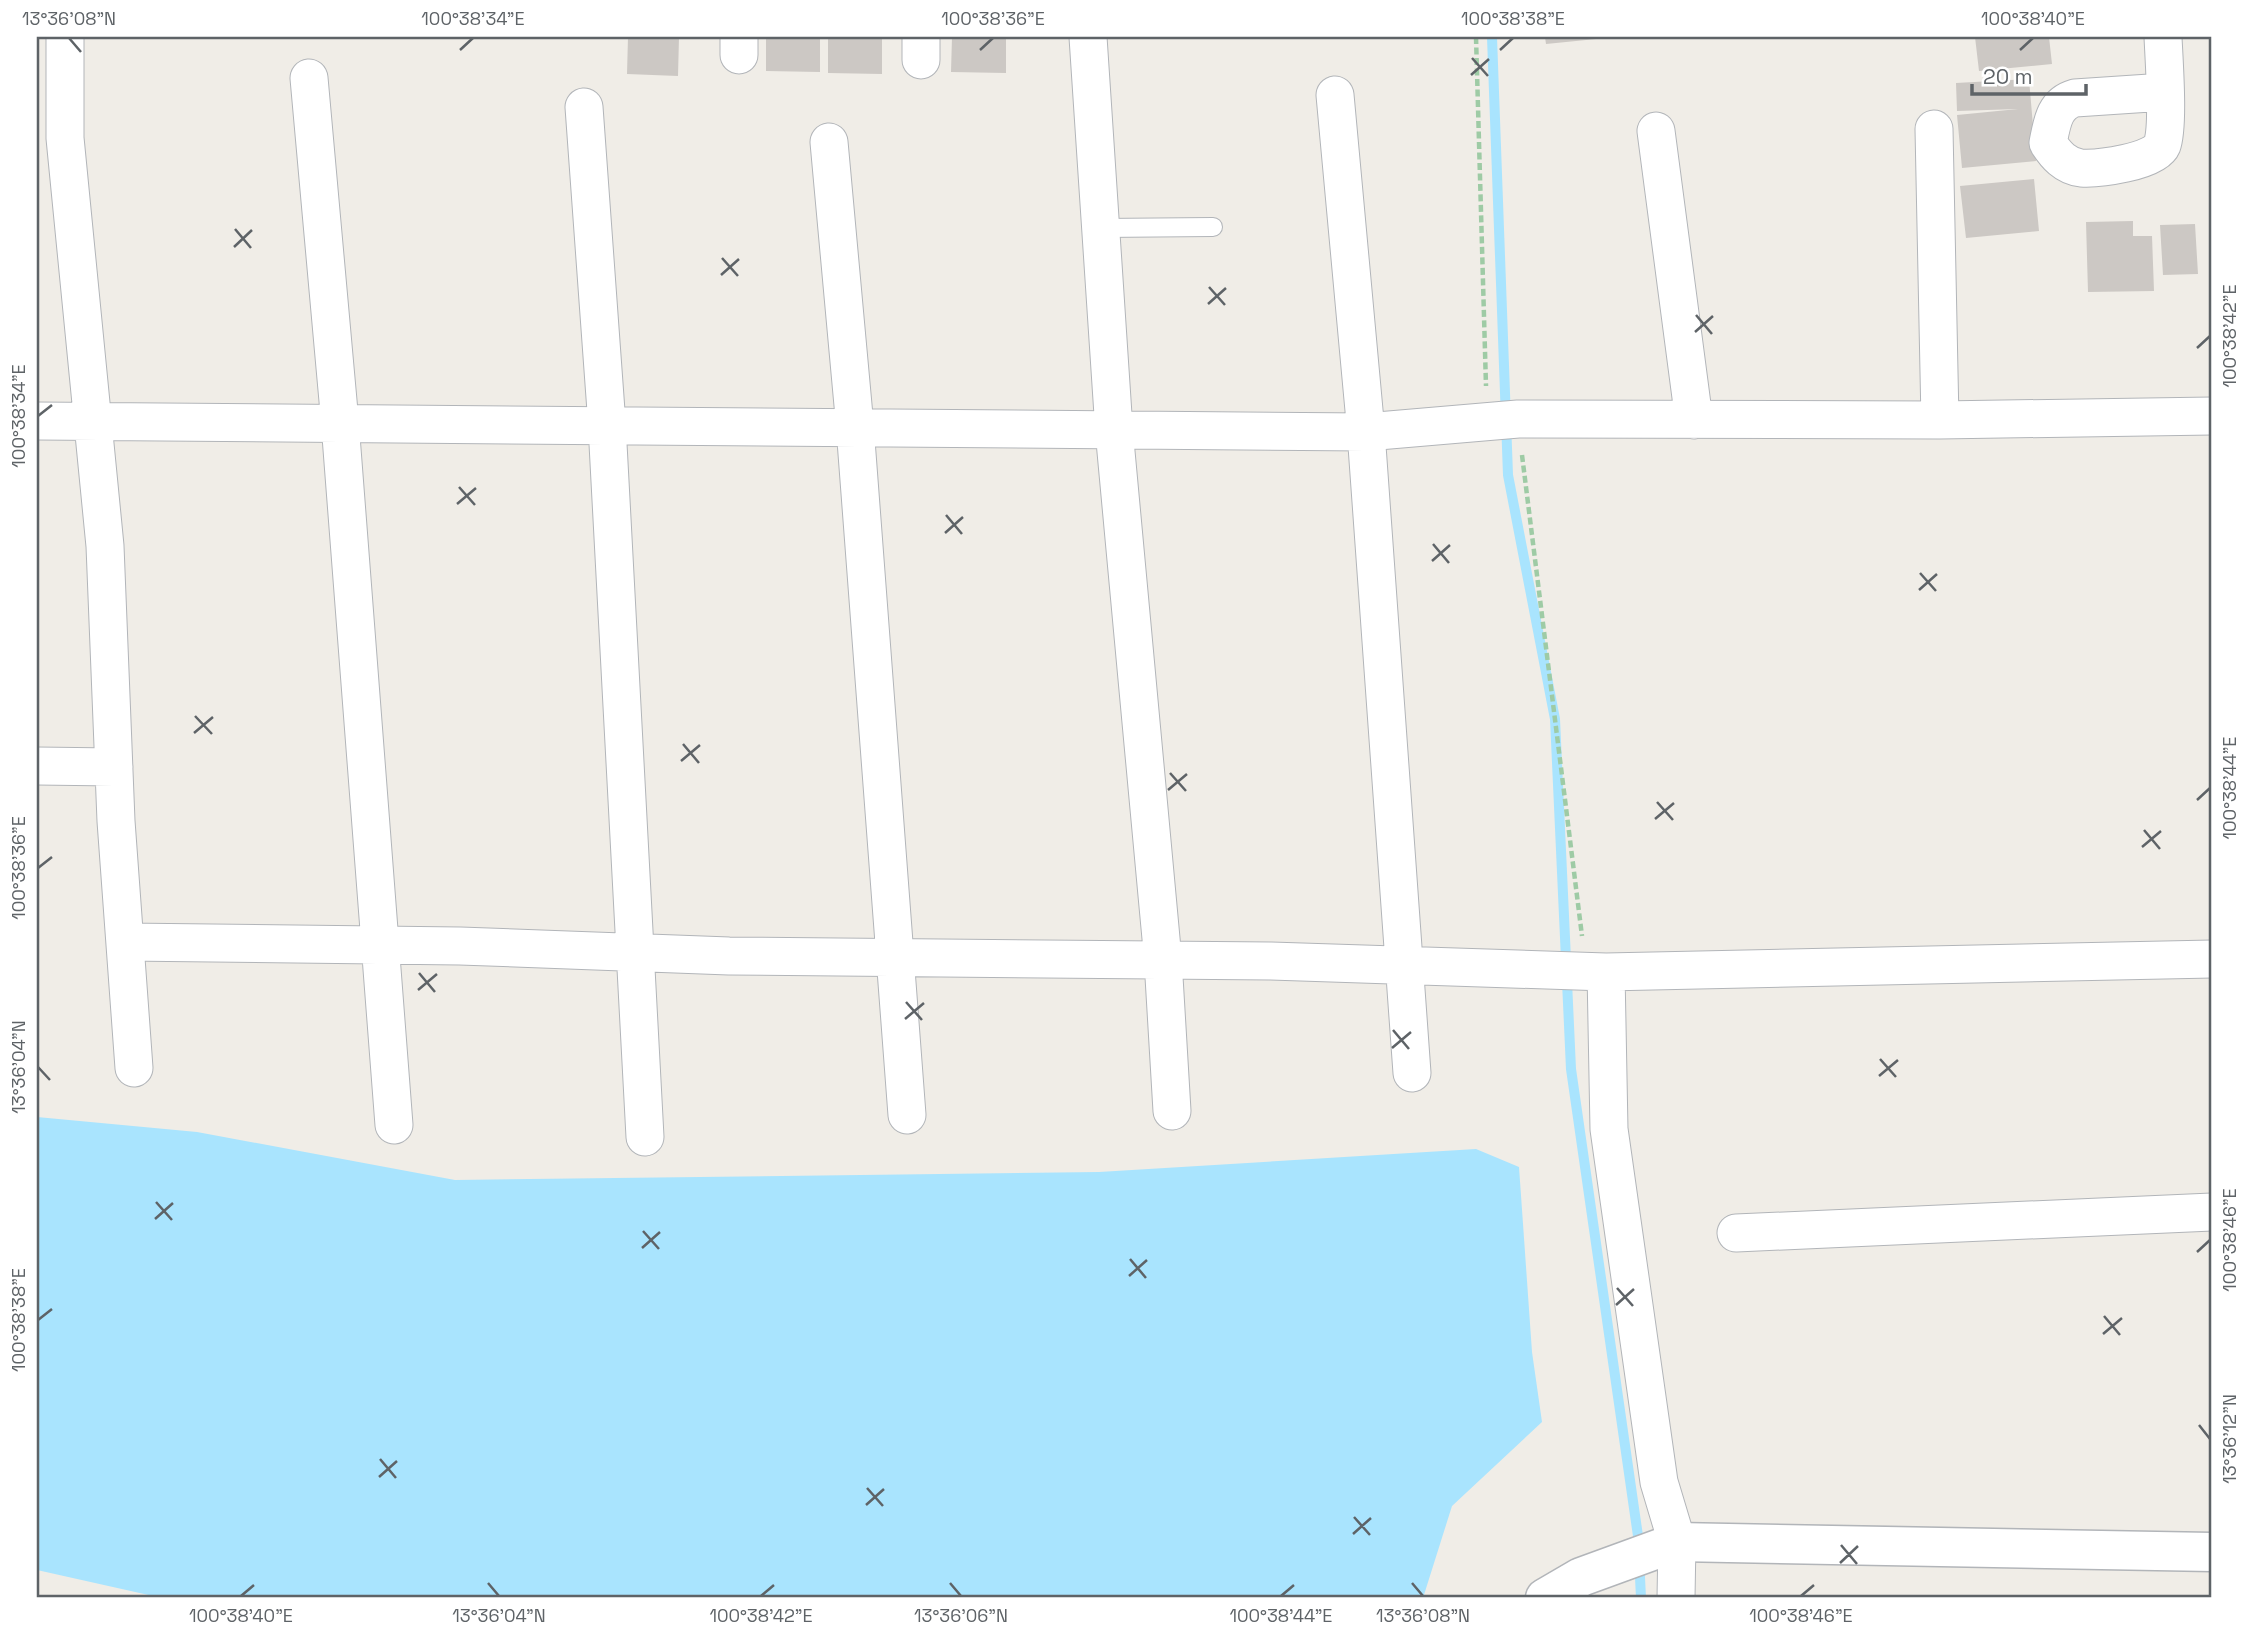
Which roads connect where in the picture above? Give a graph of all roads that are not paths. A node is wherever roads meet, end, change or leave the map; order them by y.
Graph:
1 (65, 37) edge
2 (1088, 37) edge
3 (2163, 37) edge
4 (309, 78) dead end
5 (2165, 92) dead end
6 (1335, 95) dead end
7 (584, 107) dead end
8 (1934, 129) dead end
9 (1656, 131) dead end
10 (830, 142) dead end
11 (1213, 227) dead end
12 (1101, 228) junction
13 (2212, 416) edge
14 (1694, 420) junction
15 (1940, 420) junction
16 (37, 421) edge
17 (94, 421) junction
18 (340, 422) junction
19 (607, 425) junction
20 (855, 427) junction
21 (1114, 430) junction
22 (1366, 432) junction
23 (37, 766) edge
24 (114, 767) junction
25 (125, 942) junction
26 (382, 945) junction
27 (635, 953) junction
28 (896, 957) junction
29 (2212, 959) edge
30 (1163, 960) junction
31 (1406, 966) junction
32 (1580, 970) junction
33 (134, 1068) dead end
34 (1412, 1073) dead end
35 (1172, 1111) dead end
36 (907, 1115) dead end
37 (394, 1125) dead end
38 (645, 1137) dead end
39 (2212, 1212) edge
40 (1736, 1233) dead end
41 (1678, 1542) junction
42 (2212, 1552) edge
43 (1545, 1598) edge
44 (1676, 1598) edge

1 - 17 street
2 - 12 street
3 - 5 street
4 - 18 street
6 - 22 street
7 - 19 street
8 - 15 street
9 - 14 street
10 - 20 street
11 - 12 lane
12 - 21 street
13 - 15 street
14 - 15 street
14 - 22 street
16 - 17 street
17 - 18 street
17 - 24 street
18 - 19 street
18 - 26 street
19 - 20 street
19 - 27 street
20 - 21 street
20 - 28 street
21 - 22 street
21 - 30 street
22 - 31 street
23 - 24 street
24 - 25 street
25 - 26 street
25 - 33 street
26 - 27 street
26 - 37 street
27 - 28 street
27 - 38 street
28 - 30 street
28 - 36 street
29 - 32 street
30 - 31 street
30 - 35 street
31 - 32 street
31 - 34 street
32 - 41 street
39 - 40 street
41 - 42 street
41 - 43 street
41 - 44 street

